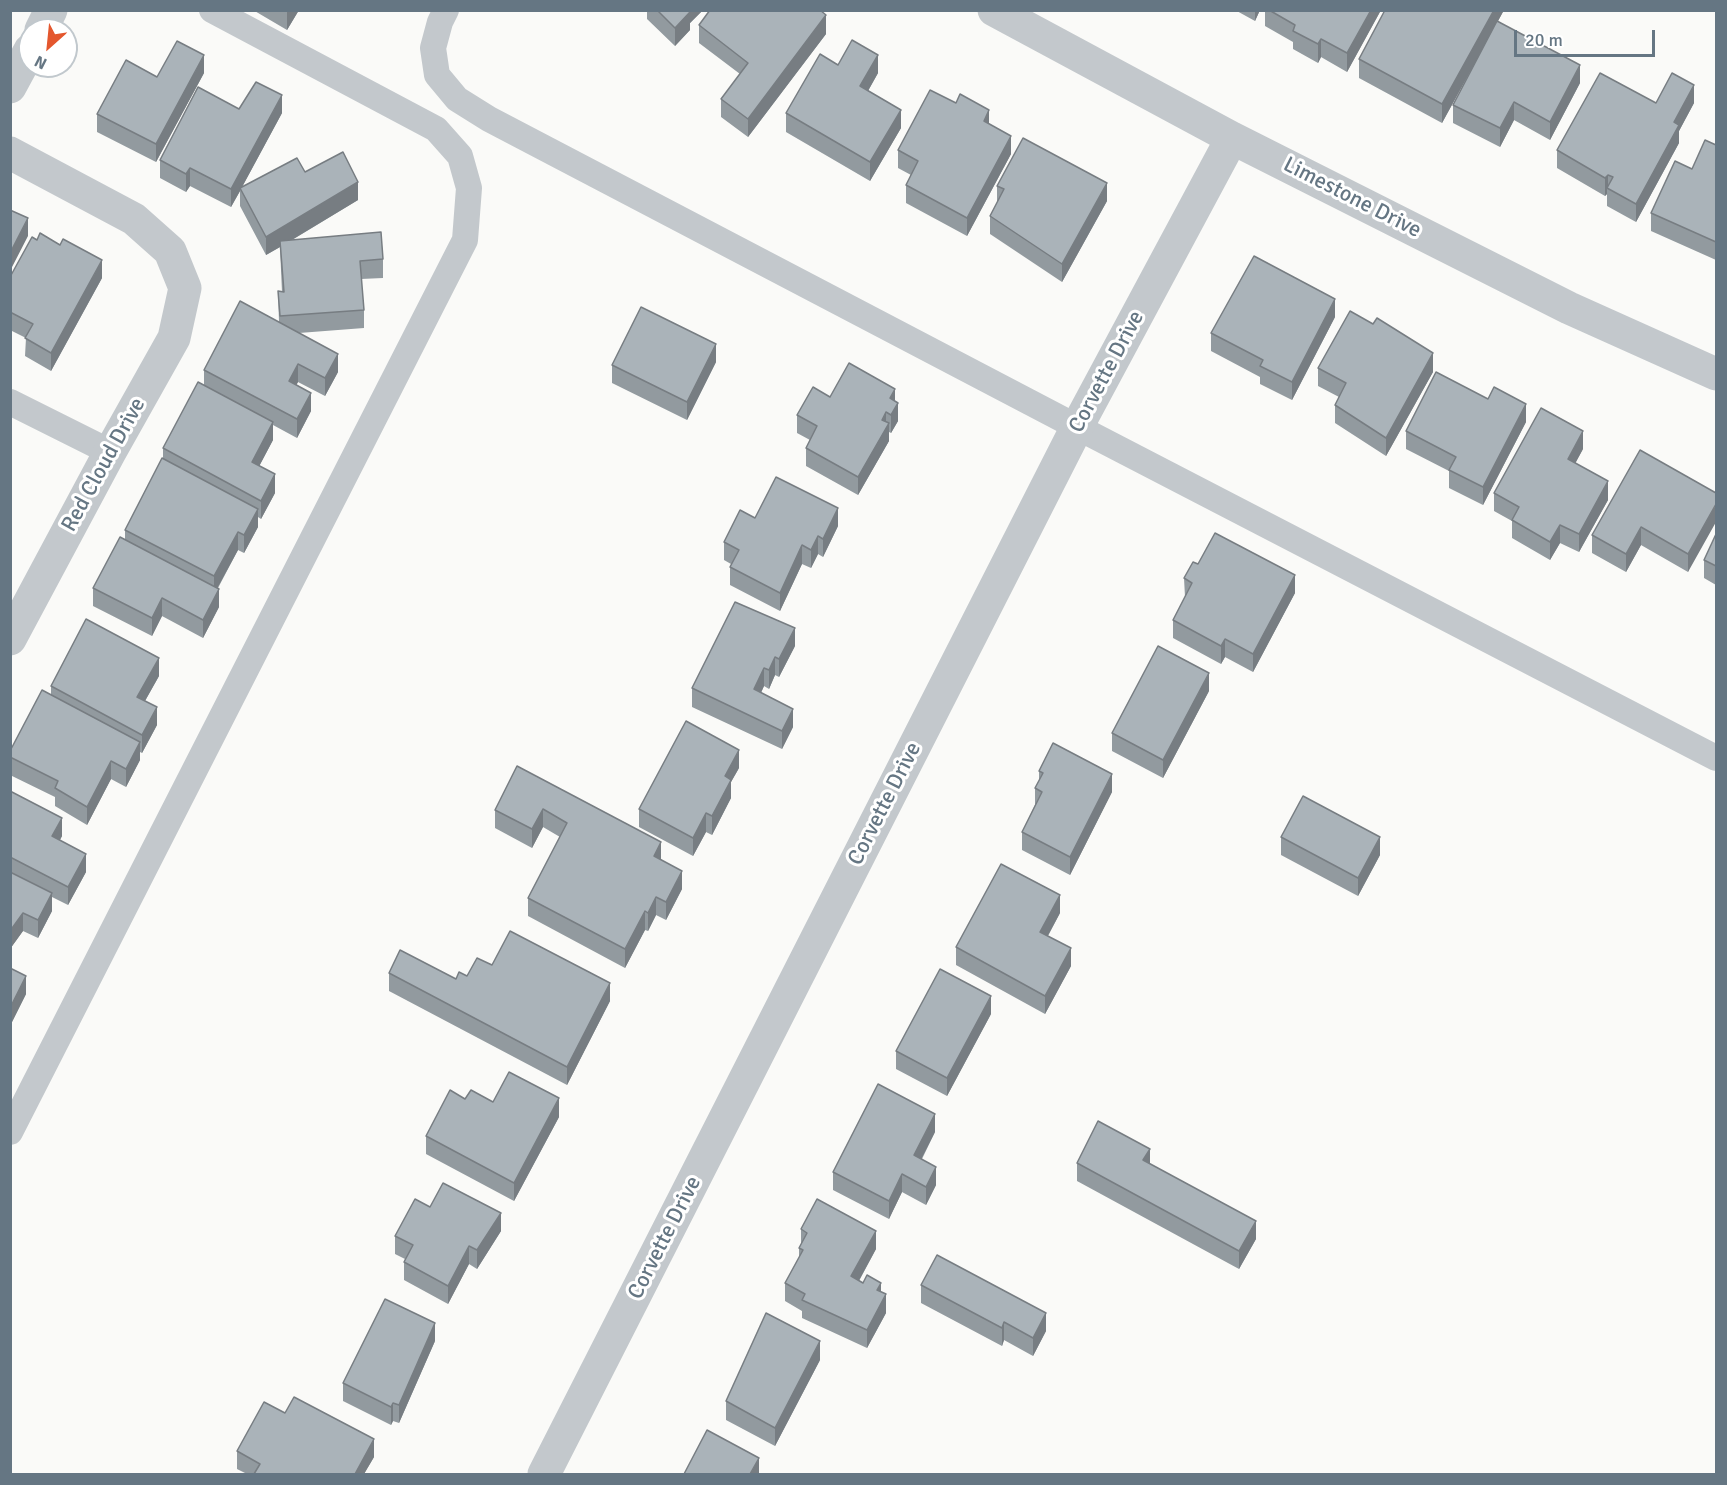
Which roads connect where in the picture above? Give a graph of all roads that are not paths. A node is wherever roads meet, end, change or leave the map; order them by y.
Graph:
1 (212, 10) edge
2 (446, 10) edge
3 (994, 10) edge
4 (18, 72) edge
5 (10, 87) edge
6 (1233, 138) junction
7 (10, 153) edge
8 (1716, 374) edge
9 (10, 402) edge
10 (1077, 428) junction
11 (110, 452) junction
12 (10, 639) edge
13 (1716, 759) edge
14 (10, 1131) edge
15 (544, 1474) edge

1 - 14 lane
2 - 10 lane
3 - 6 street, Limestone Drive
4 - 5 street
6 - 8 street, Limestone Drive
6 - 10 street, Corvette Drive
7 - 11 street, Red Cloud Drive
9 - 11 lane
10 - 13 lane
10 - 15 street, Corvette Drive
11 - 12 street, Red Cloud Drive

